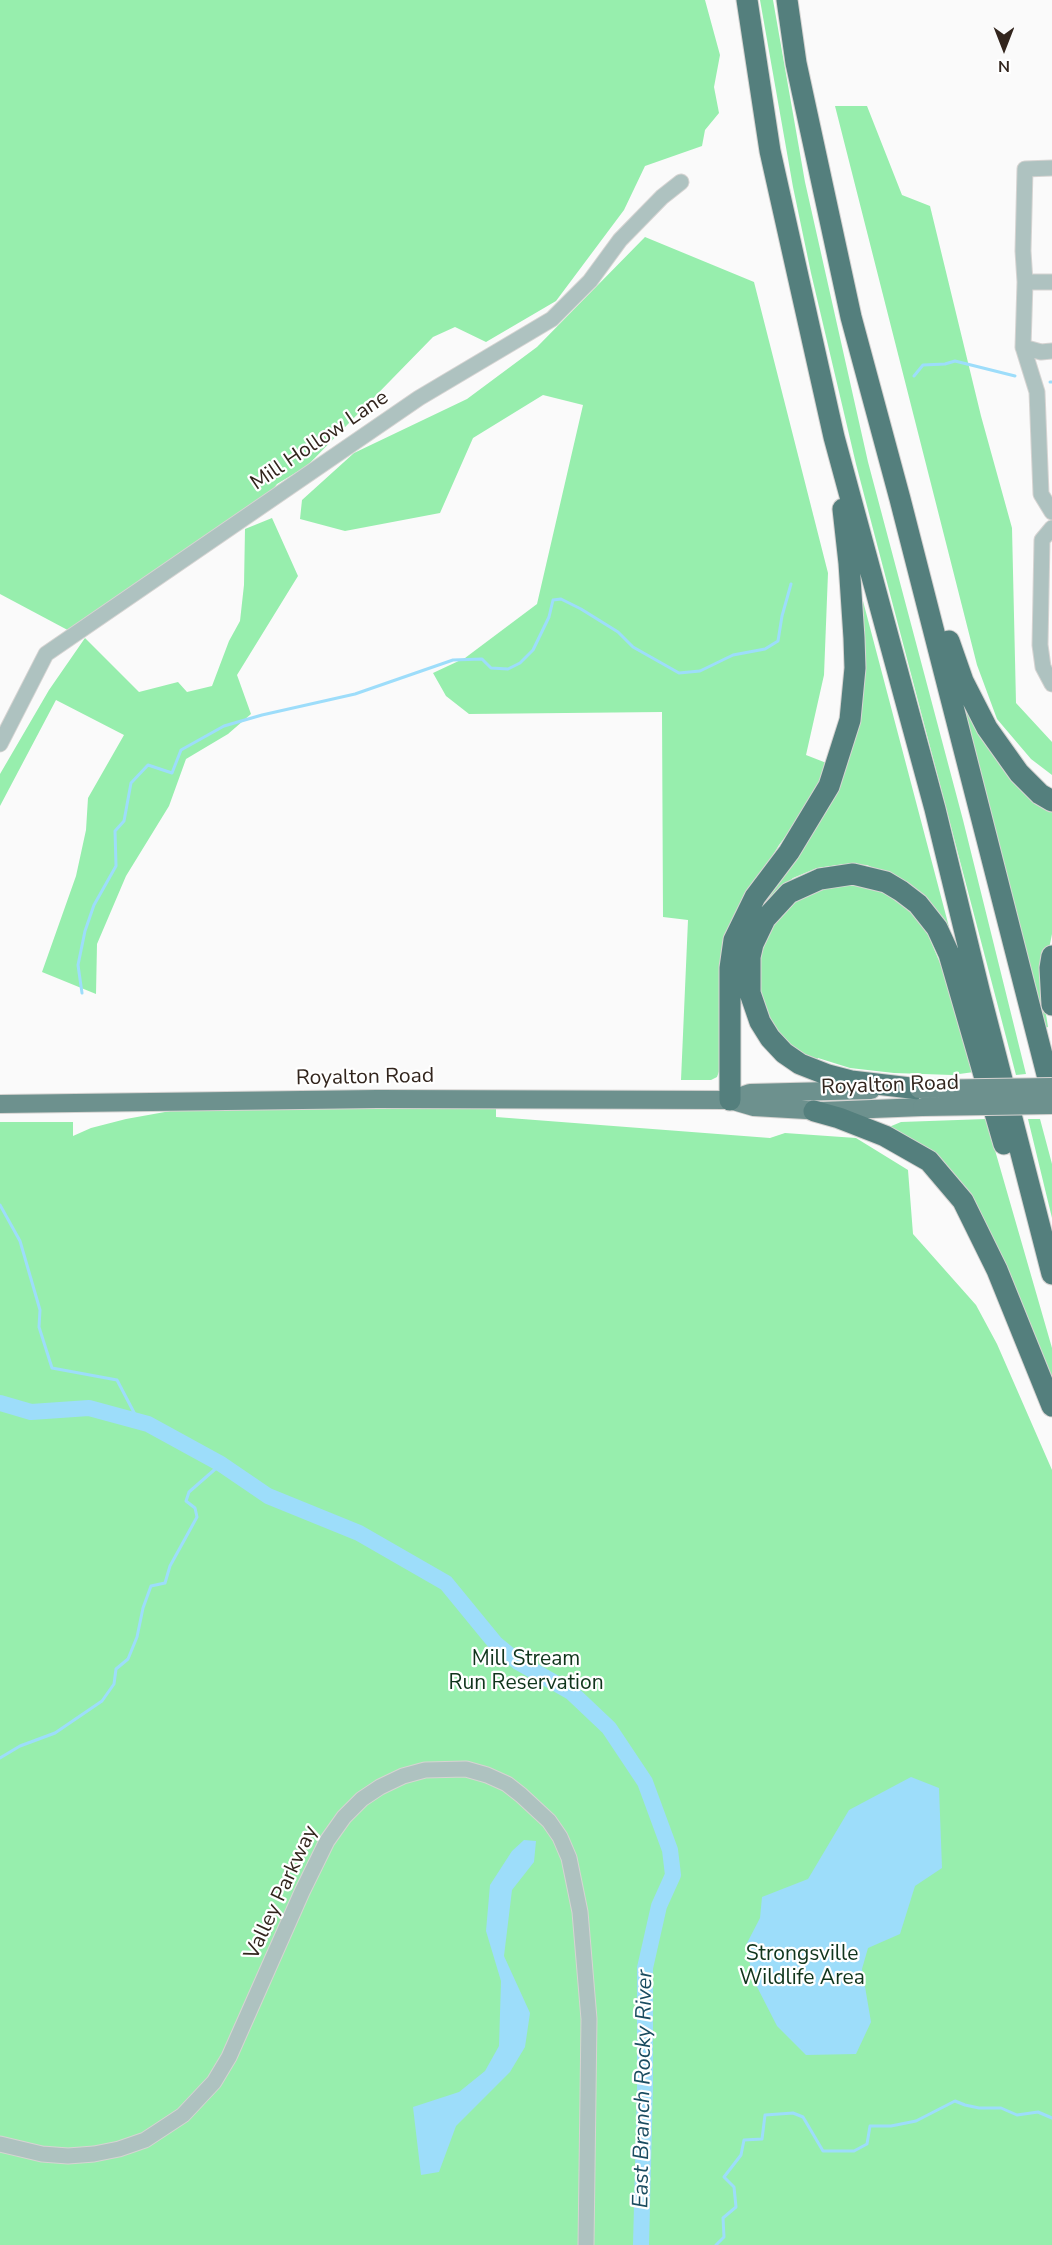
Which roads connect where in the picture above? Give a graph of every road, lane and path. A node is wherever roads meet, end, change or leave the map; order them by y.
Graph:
1 (747, 0) edge
2 (787, 0) edge
3 (1052, 168) edge
4 (681, 182) dead end
5 (1025, 282) junction
6 (1052, 282) edge
7 (1023, 347) junction
8 (1052, 351) edge
9 (834, 437) junction
10 (900, 499) junction
11 (1052, 512) edge
12 (1052, 528) edge
13 (1052, 684) edge
14 (0, 744) edge
15 (1052, 801) edge
16 (1052, 956) edge
17 (1052, 1005) edge
18 (1052, 1088) edge
19 (1052, 1094) edge
20 (921, 1098) junction
21 (730, 1100) junction
22 (0, 1104) edge
23 (1052, 1105) edge
24 (814, 1111) junction
25 (1046, 1252) junction
26 (1052, 1274) edge
27 (1052, 1406) edge
28 (0, 2144) edge
29 (586, 2245) edge

1 - 9 highway
2 - 10 highway
3 - 5 street
4 - 14 street, Mill Hollow Lane
5 - 6 street
5 - 7 street
7 - 8 street
7 - 11 street
9 - 21 highway
9 - 25 highway
10 - 15 highway
10 - 19 highway
12 - 13 street
16 - 17 highway
18 - 20 main road, Royalton Road, bridge
20 - 21 main road, Royalton Road
20 - 23 main road, Royalton Road, bridge
20 - 24 main road, Royalton Road
20 - 25 highway
21 - 22 main road, Royalton Road
21 - 24 main road, Royalton Road
24 - 27 highway
25 - 26 highway
28 - 29 street, Valley Parkway

